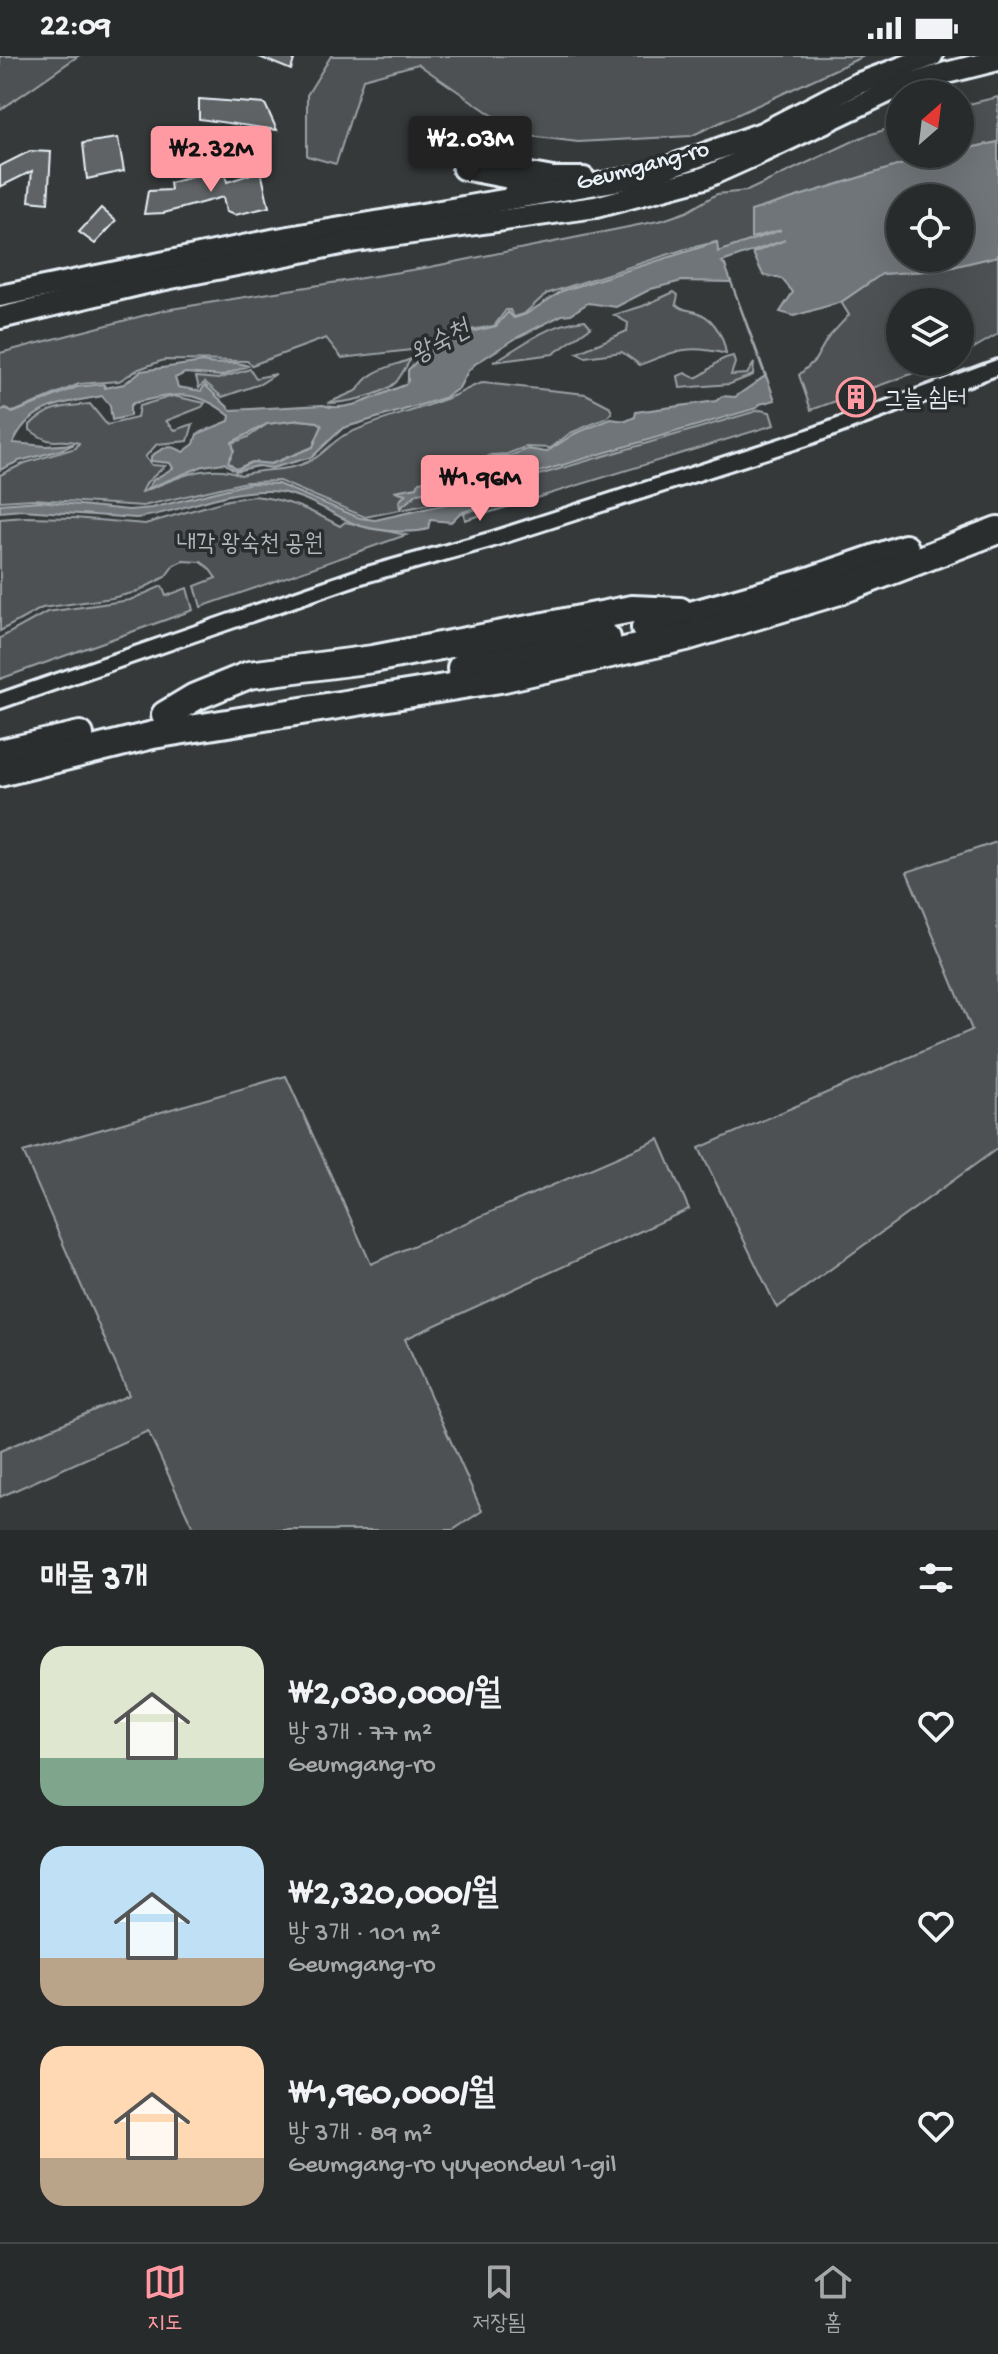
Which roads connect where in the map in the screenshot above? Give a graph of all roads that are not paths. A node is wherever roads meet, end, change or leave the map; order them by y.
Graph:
1 (932, 56) edge
2 (998, 60) edge
3 (713, 152) junction
4 (277, 239) junction
5 (0, 296) edge
6 (0, 318) edge
7 (998, 367) edge
8 (998, 511) edge
9 (998, 530) edge
10 (0, 701) edge
11 (0, 753) edge
12 (0, 773) edge

1 - 3 main road, Geumgang-ro
2 - 6 main road, Geumgang-ro
3 - 4 main road, Geumgang-ro
3 - 4 main road
4 - 5 main road, Geumgang-ro
7 - 10 street
8 - 11 highway
9 - 12 highway

